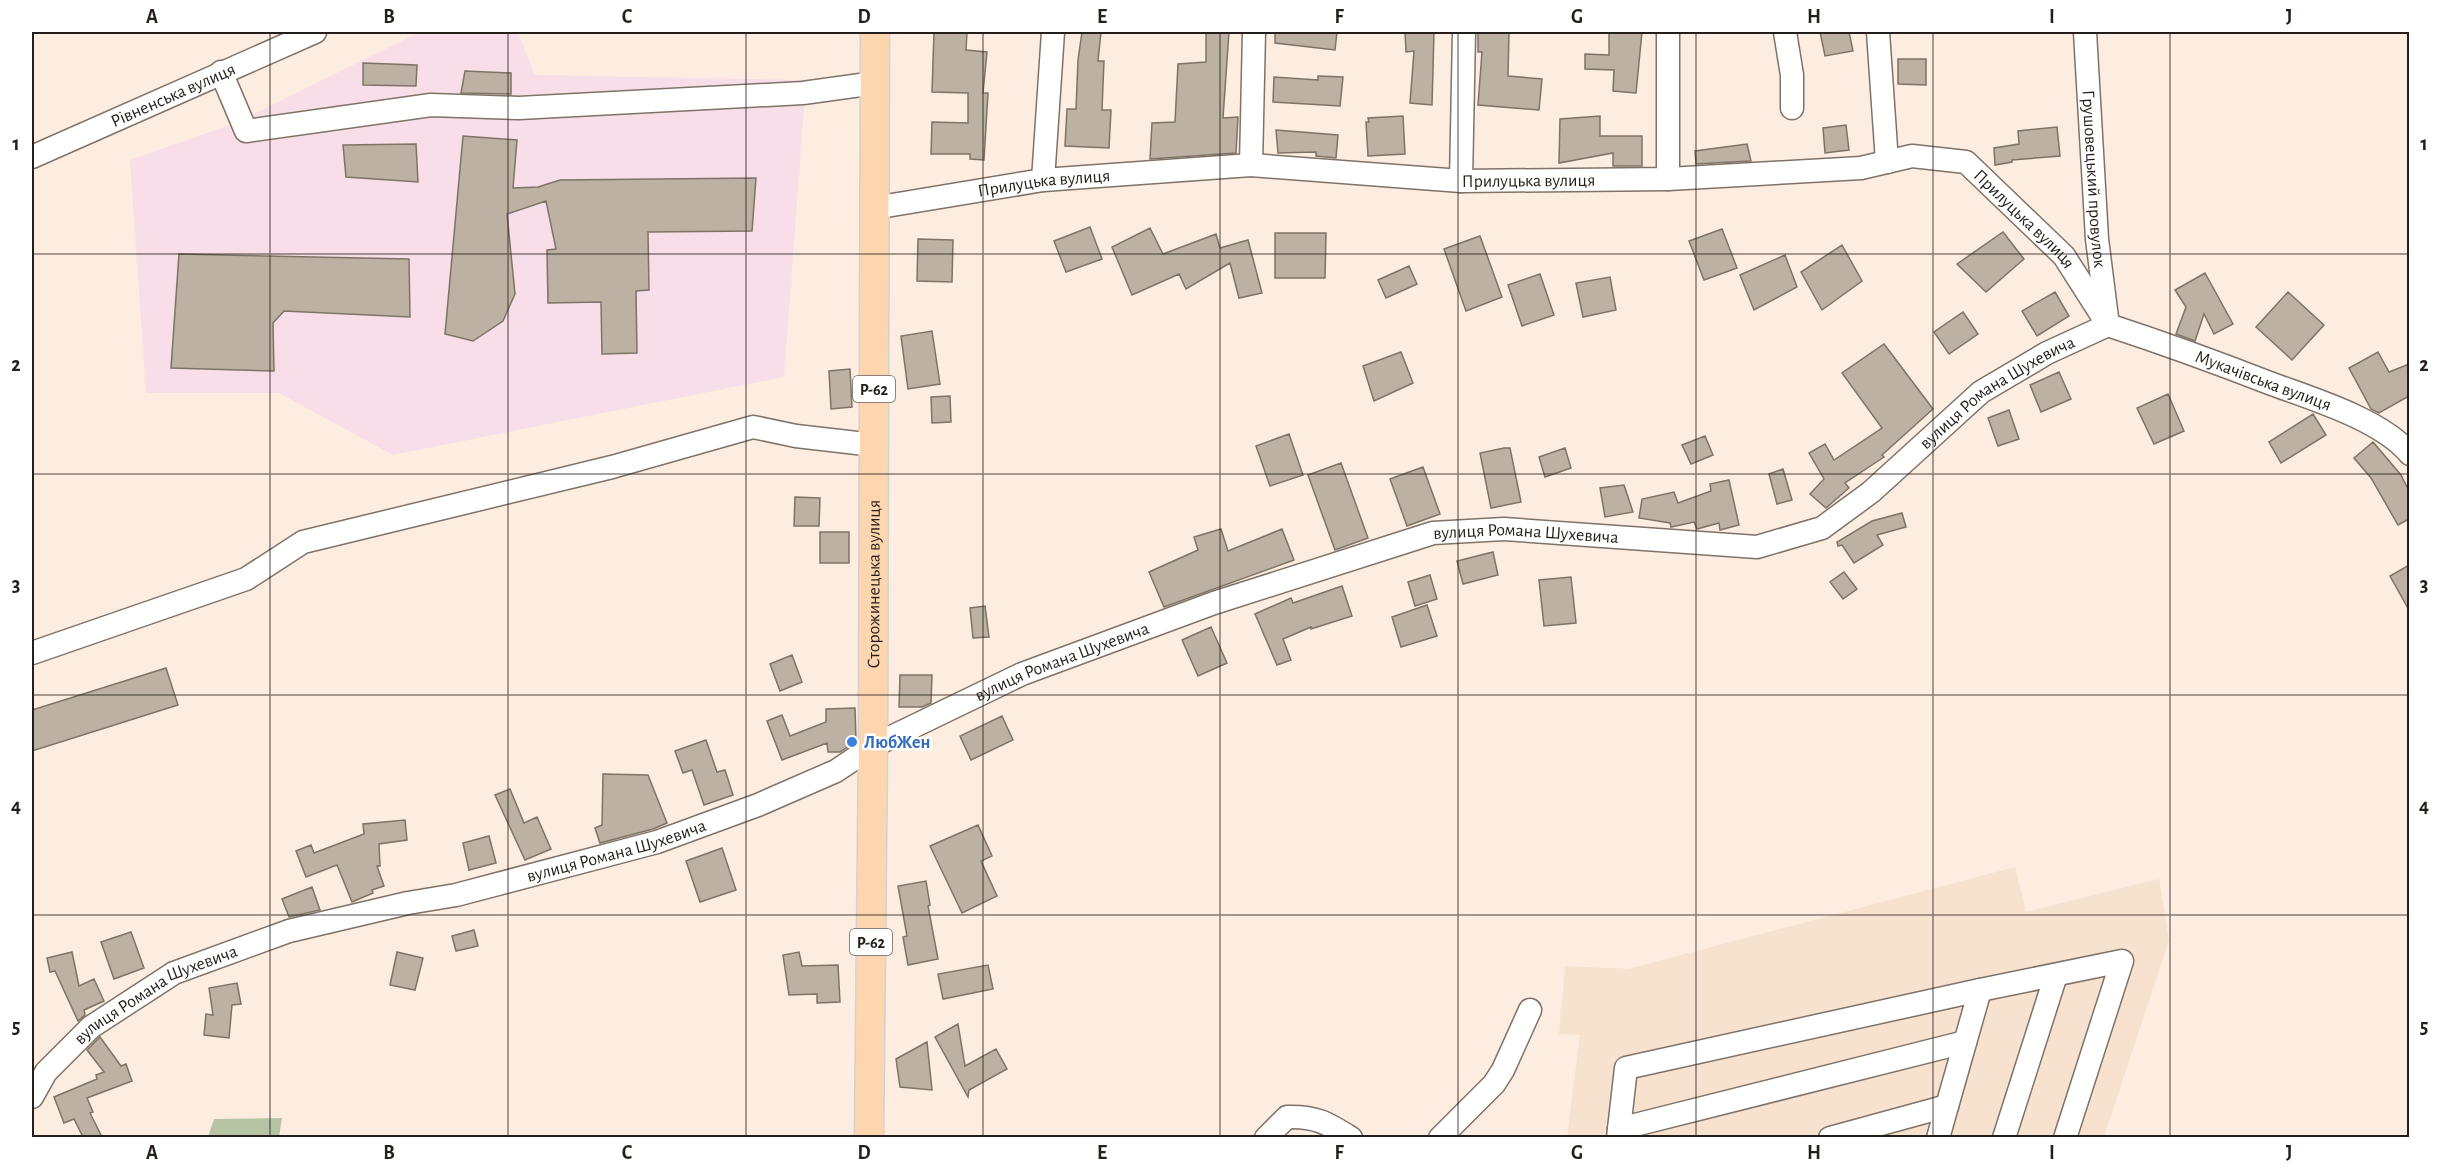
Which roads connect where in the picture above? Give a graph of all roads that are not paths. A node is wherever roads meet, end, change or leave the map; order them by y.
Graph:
1 (315, 32) edge
2 (875, 32) edge
3 (1053, 32) edge
4 (1254, 32) edge
5 (1464, 32) edge
6 (1668, 32) edge
7 (1785, 32) edge
8 (1878, 32) edge
9 (2085, 32) edge
10 (221, 72) junction
11 (875, 83) junction
12 (1792, 108) dead end
13 (32, 157) edge
14 (1887, 162) junction
15 (1251, 165) junction
16 (1668, 179) junction
17 (1043, 180) junction
18 (1461, 181) junction
19 (874, 208) junction
20 (2108, 325) junction
21 (874, 445) junction
22 (2409, 454) edge
23 (32, 653) edge
24 (873, 746) junction
25 (2056, 975) junction
26 (1980, 990) junction
27 (1530, 1010) dead end
28 (1965, 1042) junction
29 (32, 1098) edge
30 (1947, 1106) junction
31 (1619, 1133) edge
32 (869, 1137) edge
33 (1266, 1137) edge
34 (1352, 1137) edge
35 (1440, 1137) edge
36 (1830, 1137) edge
37 (1938, 1137) edge
38 (2004, 1137) edge
39 (2065, 1137) edge

1 - 10 street, Рівненська вулиця
2 - 11 main road, Сторожинецька вулиця / Р-62
3 - 17 street
4 - 15 street
5 - 18 street
6 - 16 street
7 - 12 street
8 - 14 street
9 - 20 street, Грушовецький провулок
10 - 11 street
10 - 13 street, Рівненська вулиця
11 - 19 main road, Сторожинецька вулиця / Р-62
14 - 16 street, Прилуцька вулиця
14 - 20 street, Прилуцька вулиця
15 - 17 street, Прилуцька вулиця
15 - 18 street, Прилуцька вулиця
16 - 18 street, Прилуцька вулиця
17 - 19 street, Прилуцька вулиця
19 - 21 main road, Сторожинецька вулиця / Р-62
20 - 22 street, Мукачівська вулиця
20 - 24 street, вулиця Романа Шухевича
21 - 23 street
21 - 24 main road, Сторожинецька вулиця / Р-62
24 - 29 street, вулиця Романа Шухевича
24 - 32 main road, Сторожинецька вулиця / Р-62
25 - 26 street
25 - 38 street
25 - 39 street
26 - 28 street
26 - 31 street
27 - 35 street
28 - 30 street
28 - 31 street
30 - 36 street
30 - 37 street
33 - 34 street

